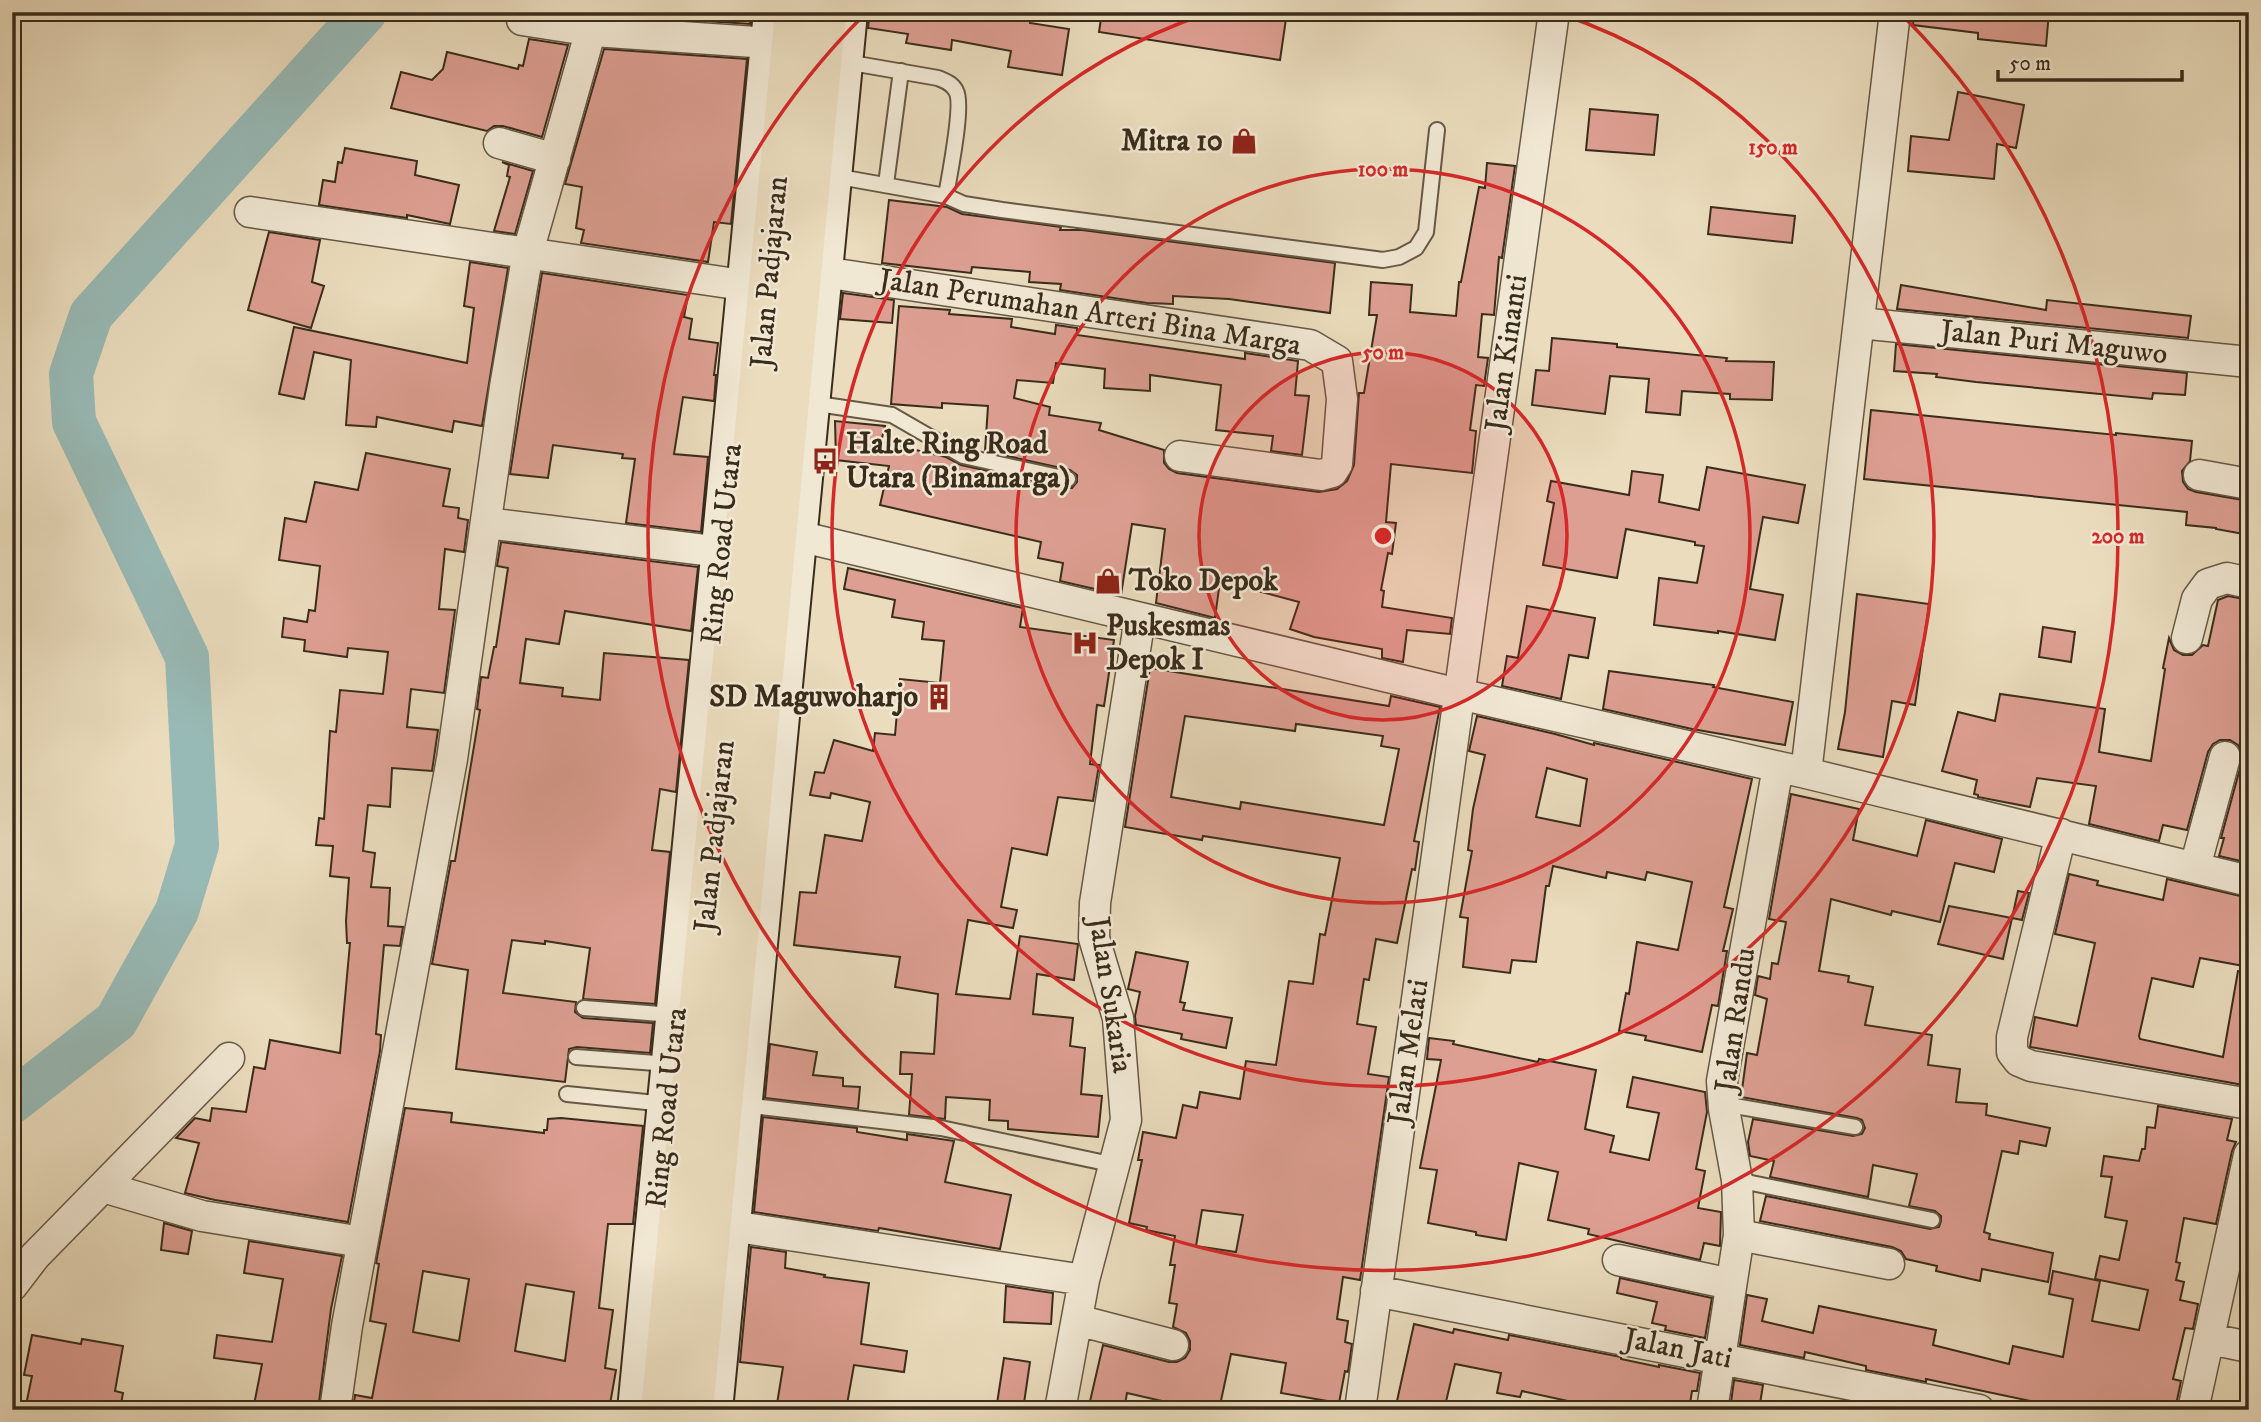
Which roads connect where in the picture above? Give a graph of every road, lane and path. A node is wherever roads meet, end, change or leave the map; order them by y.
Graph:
1 (794, 12) edge
2 (827, 12) edge
3 (848, 12) edge
4 (1554, 12) edge
5 (1895, 12) edge
6 (522, 19) dead end
7 (594, 22) edge
8 (772, 28) edge
9 (844, 61) junction
10 (901, 71) junction
11 (1437, 130) dead end
12 (499, 144) dead end
13 (555, 159) junction
14 (822, 175) junction
15 (886, 184) junction
16 (946, 196) junction
17 (250, 212) dead end
18 (528, 251) junction
19 (823, 272) junction
20 (749, 286) junction
21 (1859, 323) junction
22 (2249, 362) edge
23 (811, 403) junction
24 (1180, 456) dead end
25 (2199, 475) dead end
26 (1068, 480) dead end
27 (2249, 484) edge
28 (486, 523) junction
29 (798, 536) junction
30 (721, 552) junction
31 (2249, 583) edge
32 (1140, 618) junction
33 (2187, 638) dead end
34 (775, 671) junction
35 (1460, 694) junction
36 (2225, 757) dead end
37 (1792, 770) junction
38 (710, 782) junction
39 (2061, 834) junction
40 (2195, 867) junction
41 (2249, 881) edge
42 (584, 1008) dead end
43 (676, 1015) junction
44 (576, 1057) dead end
45 (229, 1058) dead end
46 (671, 1064) junction
47 (567, 1094) dead end
48 (667, 1104) junction
49 (1723, 1104) junction
50 (2249, 1104) edge
51 (743, 1105) junction
52 (1855, 1127) dead end
53 (2249, 1154) edge
54 (1115, 1165) junction
55 (1737, 1180) junction
56 (103, 1187) junction
57 (1932, 1220) dead end
58 (731, 1226) junction
59 (1739, 1235) junction
60 (362, 1242) junction
61 (1618, 1260) dead end
62 (1889, 1264) dead end
63 (1084, 1280) junction
64 (1731, 1284) junction
65 (12, 1286) edge
66 (1376, 1291) junction
67 (1077, 1320) junction
68 (2210, 1339) junction
69 (1173, 1345) dead end
70 (2249, 1347) edge
71 (1719, 1357) junction
72 (335, 1410) edge
73 (637, 1410) edge
74 (660, 1410) edge
75 (694, 1410) edge
76 (713, 1410) edge
77 (1060, 1410) edge
78 (1360, 1410) edge
79 (1712, 1410) edge
80 (1979, 1410) edge
81 (2193, 1410) edge

1 - 38 highway, Jalan Padjajaran
2 - 14 highway, Jalan Padjajaran
3 - 9 street
4 - 35 street, Jalan Kinanti
5 - 21 street, Jalan Randu
6 - 7 street
7 - 8 street
7 - 13 street
8 - 20 street, Ring Road Utara
9 - 10 lane
9 - 14 street
10 - 15 lane
10 - 16 lane
11 - 16 lane
12 - 13 street
13 - 18 street
14 - 15 lane
14 - 19 street
14 - 34 highway, Jalan Padjajaran
15 - 16 lane
17 - 18 street
18 - 20 street
18 - 28 street
19 - 23 street
19 - 24 street, Jalan Perumahan Arteri Bina Marga
20 - 30 street, Ring Road Utara
21 - 22 street, Jalan Puri Maguwo
21 - 37 street, Jalan Randu
23 - 26 lane
23 - 29 street
25 - 27 street
28 - 30 street
28 - 60 street
29 - 32 street
29 - 34 street
30 - 38 street, Ring Road Utara
31 - 33 street
32 - 35 street
32 - 54 street, Jalan Sukaria
34 - 51 street
34 - 75 highway, Jalan Padjajaran
35 - 37 street
35 - 66 street, Jalan Melati
36 - 40 street
37 - 39 street
37 - 49 street, Jalan Randu
38 - 43 street, Ring Road Utara
38 - 74 highway, Jalan Padjajaran
39 - 40 street
39 - 50 street
40 - 41 street
42 - 43 lane
43 - 46 street, Ring Road Utara
44 - 46 lane
45 - 56 street
46 - 48 street, Ring Road Utara
47 - 48 lane
48 - 73 street, Ring Road Utara
49 - 52 lane
49 - 55 street, Jalan Randu
51 - 54 lane
51 - 58 street
53 - 68 street
54 - 63 street, Jalan Sukaria
55 - 57 lane
55 - 59 street, Jalan Randu
56 - 60 street
56 - 65 street
58 - 63 street
58 - 76 street
59 - 62 street
59 - 64 street, Jalan Randu
60 - 72 street
61 - 64 street
63 - 67 street, Jalan Sukaria
64 - 71 street, Jalan Randu
66 - 71 street, Jalan Jati
66 - 78 street, Jalan Melati
67 - 69 street
67 - 77 street, Jalan Sukaria
68 - 70 street
68 - 81 street
71 - 79 street, Jalan Randu
71 - 80 street, Jalan Jati

